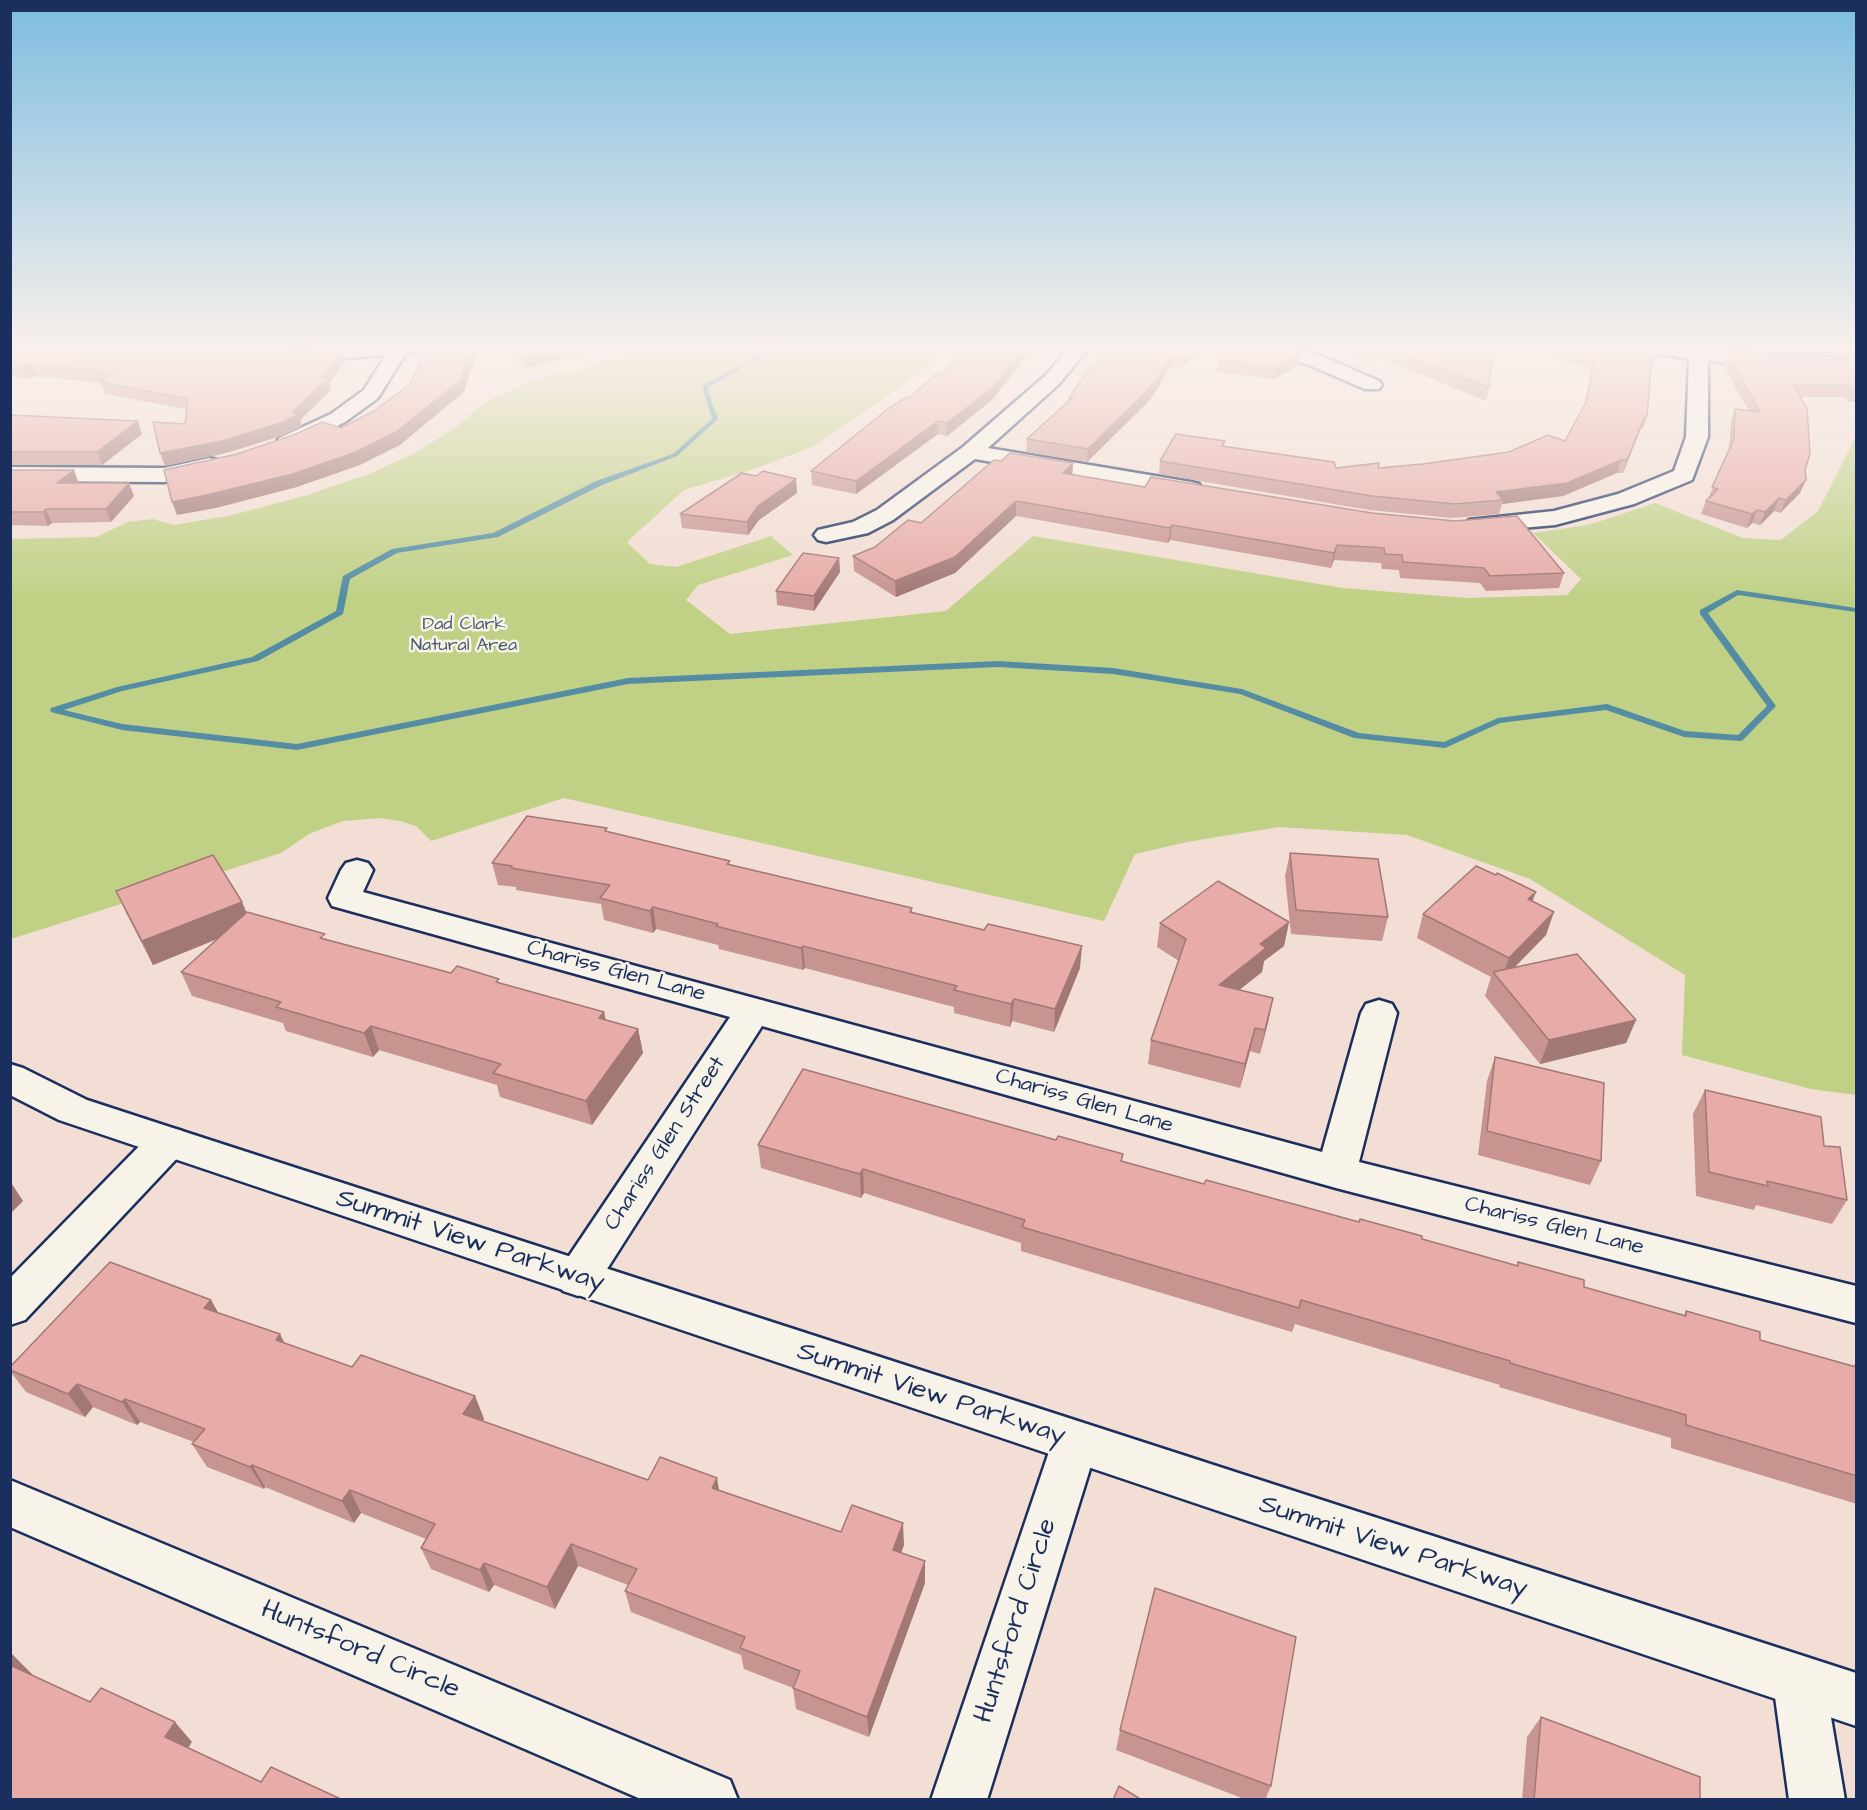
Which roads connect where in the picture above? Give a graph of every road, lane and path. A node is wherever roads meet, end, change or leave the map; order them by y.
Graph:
1 (313, 430) edge
2 (995, 430) edge
3 (1697, 430) edge
4 (272, 448) edge
5 (971, 452) junction
6 (232, 460) edge
7 (10, 474) edge
8 (1217, 494) edge
9 (1452, 527) edge
10 (826, 535) dead end
11 (357, 870) dead end
12 (754, 1010) junction
13 (1379, 1013) dead end
14 (10, 1078) edge
15 (168, 1142) junction
16 (1336, 1172) junction
17 (578, 1278) junction
18 (1857, 1305) edge
19 (10, 1307) edge
20 (1075, 1443) junction
21 (10, 1503) edge
22 (1799, 1682) junction
23 (1857, 1700) edge
24 (710, 1800) edge
25 (959, 1800) edge
26 (1817, 1800) edge

1 - 4 street
2 - 5 street
3 - 9 street
5 - 8 street
5 - 10 street
6 - 7 street
11 - 12 street, Chariss Glen Lane
12 - 16 street, Chariss Glen Lane
12 - 17 street, Chariss Glen Street
13 - 16 street
14 - 15 street, Summit View Parkway
15 - 17 street, Summit View Parkway
15 - 19 street
16 - 18 street, Chariss Glen Lane
17 - 20 street, Summit View Parkway
20 - 22 street, Summit View Parkway
20 - 25 street, Huntsford Circle
21 - 24 street, Huntsford Circle
22 - 23 street, Summit View Parkway
22 - 26 street

